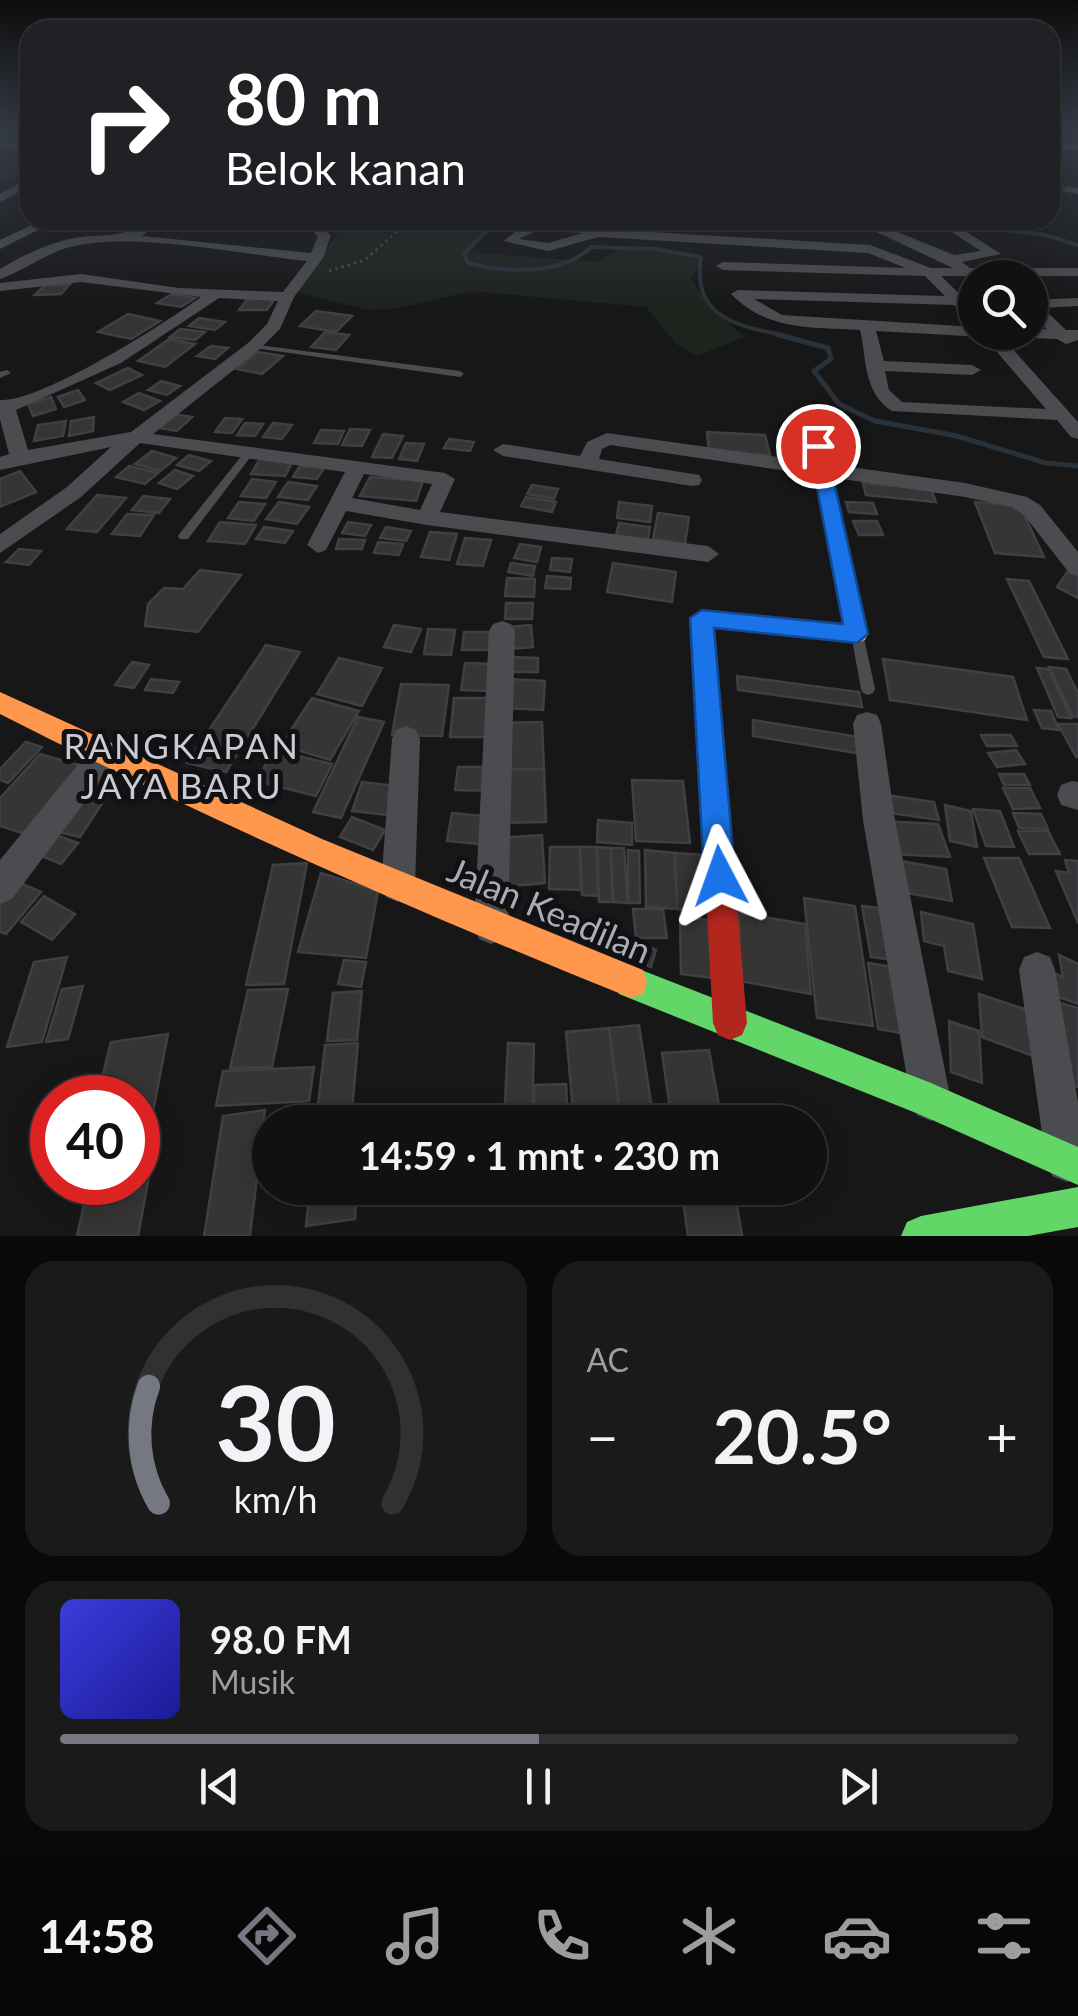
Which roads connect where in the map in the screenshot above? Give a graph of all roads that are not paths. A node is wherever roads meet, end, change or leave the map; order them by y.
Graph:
1 (31, 230) edge
2 (141, 230) edge
3 (323, 230) edge
4 (528, 230) edge
5 (562, 230) edge
6 (709, 230) edge
7 (822, 230) edge
8 (831, 230) edge
9 (881, 230) edge
10 (956, 230) edge
11 (599, 233) junction
12 (126, 242) junction
13 (712, 242) junction
14 (0, 245) edge
15 (830, 246) junction
16 (870, 249) junction
17 (949, 258) junction
18 (0, 260) edge
19 (20, 262) junction
20 (322, 264) junction
21 (958, 265) edge
22 (723, 266) dead end
23 (861, 272) junction
24 (930, 272) junction
25 (1048, 272) edge
26 (1078, 272) edge
27 (958, 273) edge
28 (0, 275) edge
29 (0, 287) edge
30 (215, 294) junction
31 (287, 296) junction
32 (880, 297) junction
33 (958, 298) edge
34 (958, 301) edge
35 (1078, 302) edge
36 (1048, 303) edge
37 (1048, 318) edge
38 (867, 328) junction
39 (958, 331) edge
40 (1070, 335) edge
41 (254, 346) junction
42 (1000, 350) edge
43 (1078, 350) edge
44 (877, 366) junction
45 (972, 370) dead end
46 (460, 374) dead end
47 (3, 406) edge
48 (1062, 415) junction
49 (1078, 432) edge
50 (135, 437) junction
51 (503, 450) dead end
52 (250, 451) junction
53 (20, 457) junction
54 (821, 457) junction
55 (587, 463) junction
56 (0, 464) edge
57 (356, 468) junction
58 (692, 480) dead end
59 (337, 502) junction
60 (427, 518) junction
61 (184, 536) dead end
62 (0, 544) edge
63 (318, 545) dead end
64 (708, 554) dead end
65 (1078, 568) edge
66 (502, 631) dead end
67 (857, 634) junction
68 (868, 688) dead end
69 (0, 702) edge
70 (867, 724) dead end
71 (406, 739) dead end
72 (104, 754) junction
73 (398, 885) junction
74 (0, 888) edge
75 (491, 927) junction
76 (1037, 970) dead end
77 (730, 1023) junction
78 (930, 1101) junction
79 (1073, 1163) edge
80 (1078, 1206) edge
81 (921, 1236) edge

1 - 14 street
2 - 12 street
3 - 20 street
4 - 11 street
5 - 11 street
6 - 13 street
7 - 15 street
8 - 16 street
9 - 17 street
10 - 17 street
11 - 13 street
12 - 19 street
12 - 20 street
13 - 15 street
15 - 16 street
16 - 24 street
17 - 21 street
18 - 19 street
19 - 28 street
20 - 31 street
22 - 23 street
23 - 24 street
23 - 32 street
24 - 27 street
24 - 33 street
25 - 26 street
29 - 30 street
30 - 31 street
30 - 47 street
31 - 41 street
32 - 34 street
32 - 38 street
35 - 36 street
37 - 40 street
38 - 39 street
38 - 44 street
40 - 43 street
41 - 46 lane
41 - 50 street
42 - 48 street
44 - 45 street
44 - 48 street
47 - 53 street
48 - 49 street
50 - 52 street
50 - 53 street
50 - 62 street
51 - 55 street
52 - 57 street
52 - 61 lane
53 - 56 street
54 - 55 street
54 - 65 street
54 - 67 main road
55 - 58 street
57 - 59 street
57 - 60 street
59 - 60 street
59 - 63 street
60 - 64 street
66 - 75 street
67 - 68 lane
67 - 77 main road
69 - 72 main road, Jalan Keadilan
70 - 78 street
71 - 73 street
72 - 73 main road, Jalan Keadilan
72 - 74 street
73 - 75 main road, Jalan Keadilan
75 - 77 main road, Jalan Keadilan
76 - 79 street
77 - 78 main road, Jalan Keadilan
78 - 79 main road, Jalan Keadilan
80 - 81 main road

